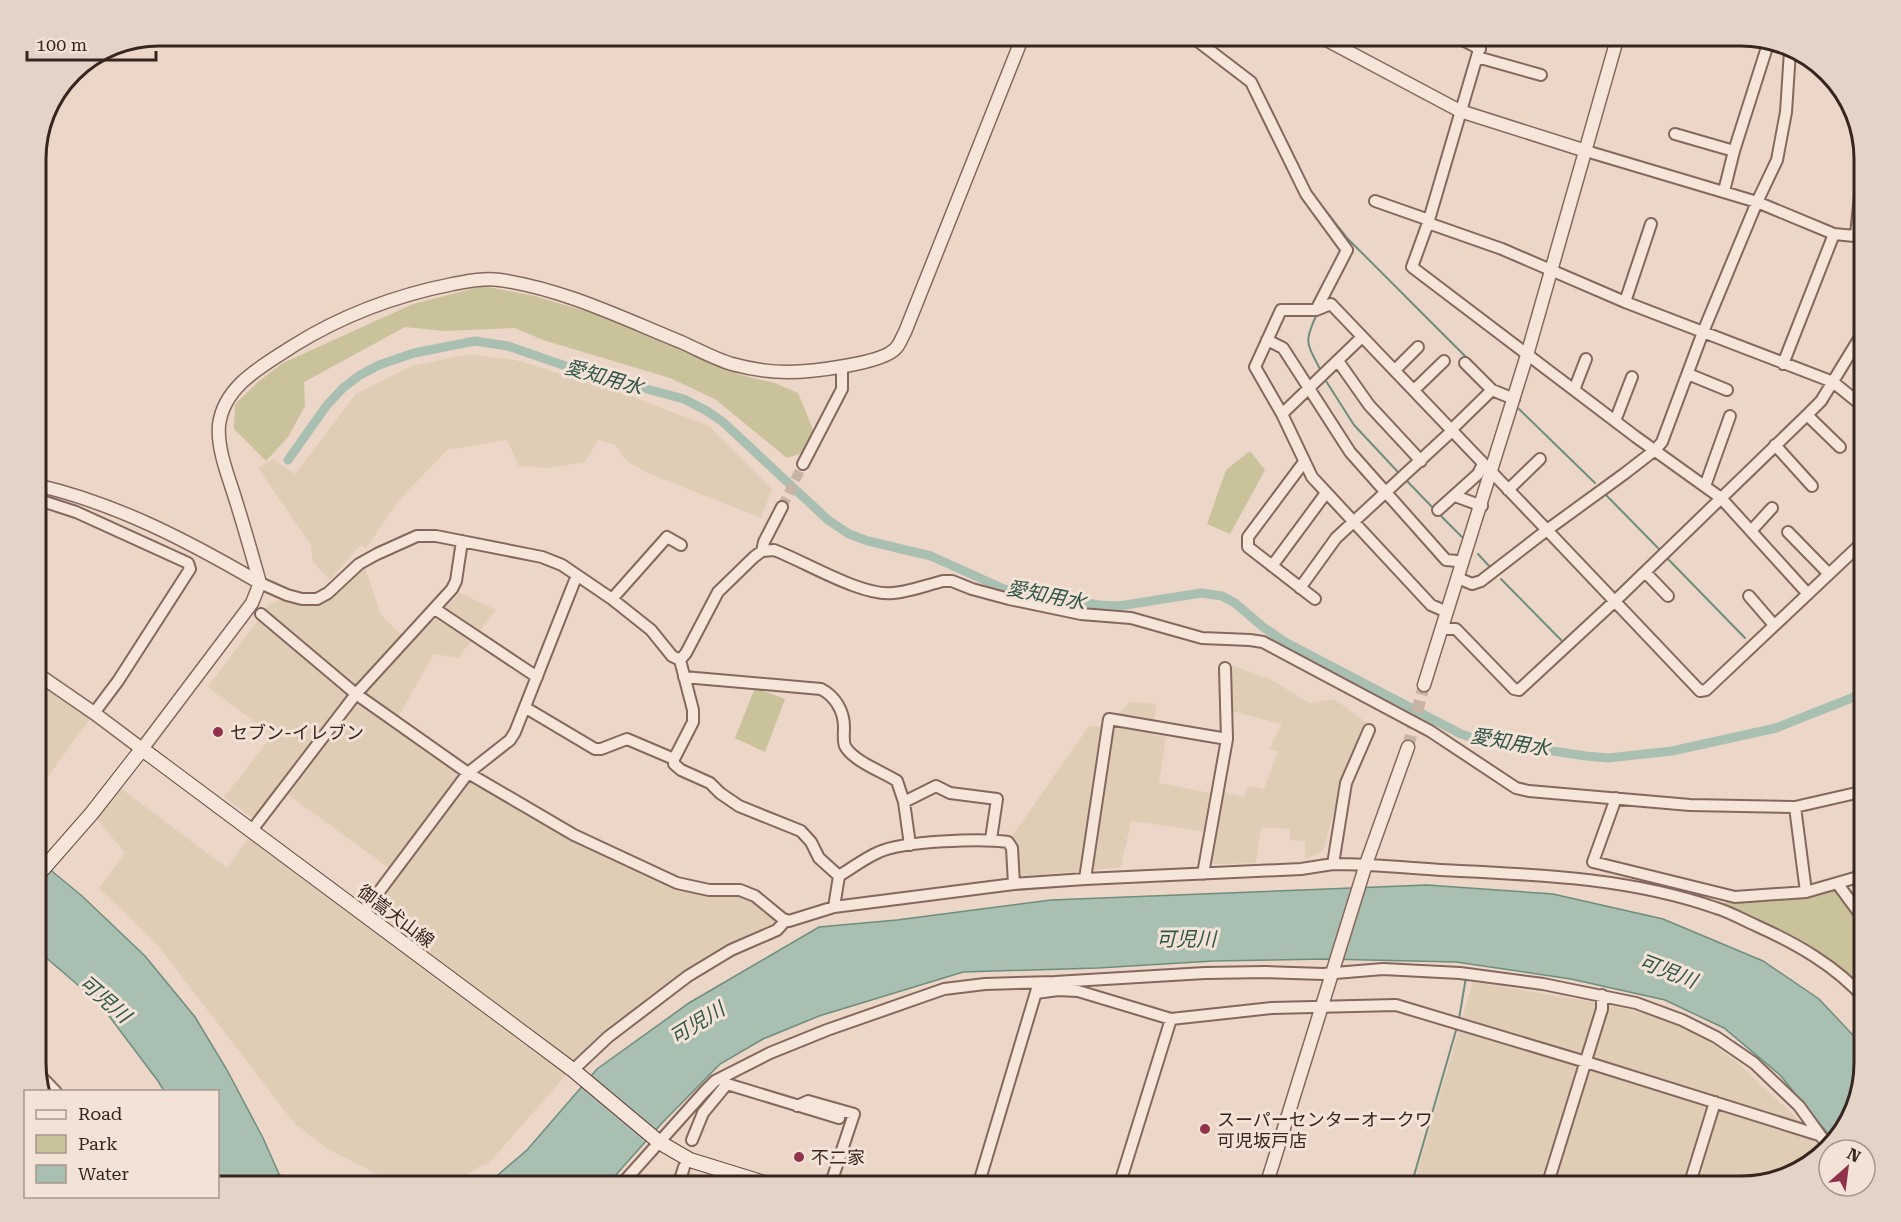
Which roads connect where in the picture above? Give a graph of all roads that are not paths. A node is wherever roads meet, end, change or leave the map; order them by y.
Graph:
1 (1019, 46) edge
2 (1204, 46) edge
3 (1338, 46) edge
4 (1469, 46) edge
5 (1480, 46) edge
6 (1615, 46) edge
7 (1766, 49) edge
8 (1478, 53) junction
9 (1790, 57) edge
10 (1540, 75) dead end
11 (1460, 111) junction
12 (1675, 134) dead end
13 (1586, 151) junction
14 (1734, 151) junction
15 (1724, 191) junction
16 (1375, 201) dead end
17 (1757, 202) junction
18 (1428, 221) junction
19 (1650, 224) dead end
20 (1834, 234) junction
21 (1854, 236) edge
22 (1551, 272) junction
23 (1625, 302) junction
24 (1316, 309) junction
25 (1703, 332) junction
26 (1362, 337) junction
27 (1268, 340) junction
28 (1418, 347) dead end
29 (1854, 347) edge
30 (1527, 355) junction
31 (1586, 359) dead end
32 (1338, 361) junction
33 (1444, 362) dead end
34 (1465, 363) dead end
35 (1783, 364) junction
36 (842, 366) junction
37 (1395, 370) junction
38 (1688, 374) junction
39 (1632, 377) dead end
40 (1833, 382) junction
41 (1309, 389) junction
42 (1414, 390) junction
43 (1492, 390) junction
44 (1574, 390) junction
45 (1727, 390) dead end
46 (1514, 399) junction
47 (1854, 399) edge
48 (1282, 414) junction
49 (1807, 415) junction
50 (1730, 416) dead end
51 (1615, 421) junction
52 (1452, 429) junction
53 (1775, 445) junction
54 (1840, 447) dead end
55 (1654, 450) junction
56 (1540, 459) dead end
57 (1421, 461) junction
58 (1304, 462) junction
59 (803, 464) tunnel mouth
60 (1487, 468) junction
61 (1705, 486) junction
62 (1812, 486) dead end
63 (47, 489) edge
64 (1508, 490) junction
65 (1326, 493) junction
66 (1385, 493) junction
67 (1455, 496) junction
68 (1721, 498) junction
69 (47, 503) edge
70 (1482, 506) junction
71 (782, 507) tunnel mouth
72 (1772, 508) dead end
73 (1438, 510) dead end
74 (1353, 521) junction
75 (1546, 530) junction
76 (1751, 531) junction
77 (1788, 532) dead end
78 (462, 541) junction
79 (681, 545) dead end
80 (762, 550) junction
81 (1854, 550) edge
82 (1272, 566) junction
83 (1459, 572) junction
84 (1645, 572) junction
85 (1829, 574) junction
86 (577, 575) junction
87 (260, 583) junction
88 (1300, 588) junction
89 (1808, 594) junction
90 (1668, 596) dead end
91 (1749, 596) dead end
92 (612, 599) junction
93 (1315, 599) dead end
94 (1615, 601) junction
95 (435, 609) junction
96 (1447, 612) junction
97 (261, 614) dead end
98 (1774, 625) junction
99 (1443, 629) junction
100 (680, 660) junction
101 (1225, 668) dead end
102 (537, 677) junction
103 (684, 677) junction
104 (47, 681) edge
105 (1424, 685) tunnel mouth
106 (356, 694) junction
107 (526, 708) junction
108 (94, 713) junction
109 (1369, 730) dead end
110 (1227, 739) junction
111 (1408, 747) tunnel mouth
112 (142, 749) junction
113 (674, 759) junction
114 (468, 773) junction
115 (1854, 794) edge
116 (1616, 798) junction
117 (904, 802) junction
118 (1795, 807) junction
119 (252, 830) junction
120 (991, 839) junction
121 (910, 844) junction
122 (47, 864) edge
123 (1333, 864) junction
124 (1366, 864) junction
125 (1203, 874) junction
126 (839, 876) junction
127 (1854, 878) edge
128 (1085, 879) junction
129 (1837, 883) junction
130 (1014, 884) junction
131 (1806, 892) junction
132 (1854, 906) edge
133 (834, 907) junction
134 (363, 913) junction
135 (786, 920) junction
136 (1335, 967) junction
137 (1854, 986) edge
138 (1037, 988) junction
139 (1602, 995) junction
140 (1321, 1007) junction
141 (1171, 1019) junction
142 (1586, 1062) junction
143 (573, 1070) junction
144 (709, 1087) junction
145 (722, 1090) junction
146 (1715, 1102) junction
147 (797, 1106) junction
148 (839, 1118) dead end
149 (1819, 1135) junction
150 (1821, 1138) edge
151 (692, 1140) dead end
152 (659, 1142) junction
153 (684, 1167) dead end
154 (629, 1176) edge
155 (681, 1176) edge
156 (742, 1176) edge
157 (833, 1176) edge
158 (981, 1176) edge
159 (1122, 1176) edge
160 (1269, 1176) edge
161 (1550, 1176) edge
162 (1692, 1176) edge

1 - 36 street
2 - 24 street
3 - 11 street
4 - 8 street
5 - 8 street
6 - 13 street
7 - 14 street
8 - 10 street
8 - 11 street
9 - 17 street
11 - 13 street
11 - 18 street
12 - 14 street
13 - 15 street
13 - 22 street
14 - 15 street
15 - 17 street
16 - 18 street
17 - 20 street
17 - 25 street
18 - 22 street
18 - 30 street
19 - 23 street
20 - 21 street
20 - 35 street
22 - 23 street
22 - 30 street
23 - 25 street
24 - 26 street
24 - 27 street
25 - 35 street
25 - 38 street
26 - 32 street
26 - 37 street
27 - 41 street
27 - 48 street
28 - 37 street
29 - 40 street
30 - 44 street
30 - 46 street
31 - 44 street
32 - 41 street
32 - 57 street
33 - 42 street
34 - 43 street
35 - 40 street
36 - 59 street
36 - 87 street
37 - 42 street
38 - 45 street
38 - 55 street
39 - 51 street
40 - 47 street
40 - 49 street
41 - 48 street
41 - 66 street
42 - 52 street
43 - 46 street
43 - 52 street
44 - 51 street
46 - 60 street
48 - 58 street
49 - 53 street
49 - 54 street
50 - 61 street
51 - 55 street
52 - 57 street
52 - 60 street
53 - 62 street
53 - 68 street
55 - 61 street
55 - 75 street
56 - 64 street
57 - 66 street
58 - 65 street
58 - 82 street
60 - 64 street
60 - 67 street
60 - 70 street
61 - 68 street
63 - 87 street
64 - 75 street
65 - 74 street
65 - 82 street
66 - 74 street
66 - 83 street
67 - 70 street
67 - 73 street
68 - 76 street
68 - 84 street
69 - 108 street
70 - 83 street
71 - 80 street
72 - 76 street
74 - 88 street
74 - 96 street
75 - 83 street
75 - 94 street
76 - 89 street
77 - 85 street
78 - 86 street
78 - 87 street
78 - 95 street
79 - 92 street
80 - 100 street
80 - 116 street
81 - 85 street
82 - 88 street
83 - 96 street
84 - 90 street
84 - 94 street
85 - 89 street
86 - 92 street
86 - 102 street
87 - 112 street
88 - 93 street
89 - 98 street
91 - 98 street
92 - 100 street
94 - 98 street
94 - 99 street
95 - 102 street
95 - 106 street
96 - 99 street
97 - 106 street
99 - 105 street
100 - 103 street
101 - 110 street
102 - 107 street
103 - 113 street
103 - 117 street
104 - 108 street
106 - 114 street
106 - 119 street
107 - 113 street
107 - 114 street
108 - 112 street
109 - 123 street
110 - 125 street
110 - 128 street
111 - 124 street
112 - 119 main road, 御嵩犬山線
112 - 122 main road
113 - 126 street
114 - 134 street
114 - 135 street
115 - 118 street
116 - 118 street
116 - 131 street
117 - 120 street
117 - 121 street
118 - 131 street
119 - 134 main road, 御嵩犬山線
120 - 121 street
120 - 130 street
121 - 126 street
123 - 124 street
123 - 125 street
124 - 136 street
124 - 137 street
125 - 128 street
126 - 133 street
127 - 129 street
128 - 130 street
129 - 131 street
129 - 132 street
130 - 133 street
133 - 135 street
134 - 143 main road, 御嵩犬山線
135 - 143 street
136 - 138 street
136 - 139 street
136 - 140 street
138 - 141 street
138 - 144 street
138 - 158 street
139 - 142 street
139 - 149 street
140 - 141 street
140 - 142 street
140 - 160 street
141 - 159 street
142 - 146 street
142 - 161 street
143 - 152 main road, 御嵩犬山線
144 - 145 street
144 - 152 street
145 - 147 street
145 - 151 street
146 - 149 street
146 - 162 street
147 - 148 street
147 - 157 street
149 - 150 street
152 - 154 street
152 - 156 main road, 御嵩犬山線
153 - 155 street

